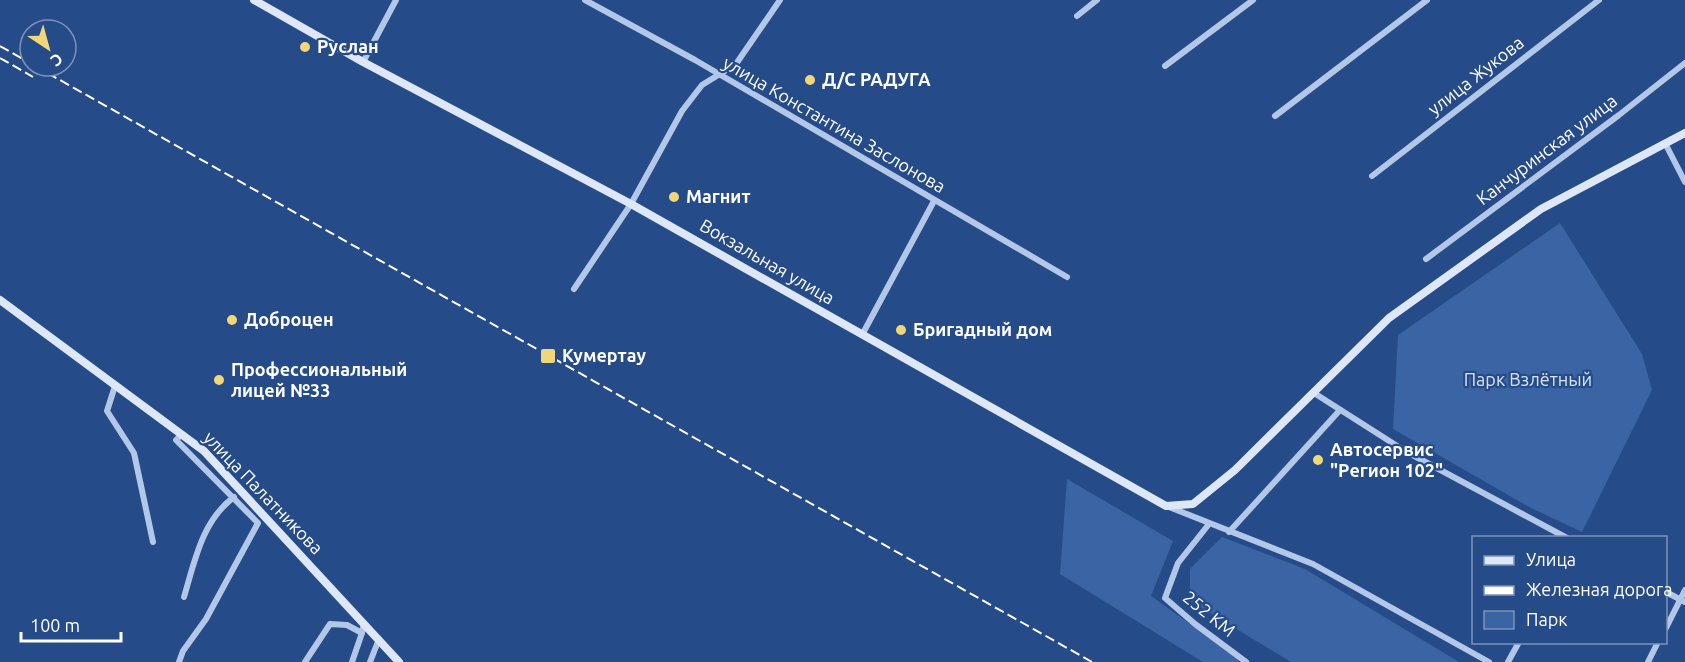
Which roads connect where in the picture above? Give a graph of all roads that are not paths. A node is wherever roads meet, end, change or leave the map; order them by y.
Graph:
1 (254, 0) edge
2 (396, 0) edge
3 (585, 0) edge
4 (780, 0) edge
5 (1097, 0) edge
6 (1253, 0) edge
7 (1426, 0) edge
8 (1599, 0) edge
9 (1077, 16) dead end
10 (363, 62) junction
11 (1685, 63) edge
12 (1165, 66) dead end
13 (718, 74) junction
14 (1275, 116) dead end
15 (1685, 133) edge
16 (1665, 143) junction
17 (1372, 176) dead end
18 (1685, 182) edge
19 (934, 201) junction
20 (631, 204) junction
21 (1426, 259) dead end
22 (1067, 277) dead end
23 (574, 289) dead end
24 (0, 300) edge
25 (862, 335) junction
26 (115, 386) junction
27 (1314, 393) junction
28 (1340, 410) junction
29 (181, 435) junction
30 (234, 497) junction
31 (1166, 506) junction
32 (1209, 524) junction
33 (1229, 532) junction
34 (1565, 536) edge
35 (153, 542) dead end
36 (1685, 590) edge
37 (1667, 593) edge
38 (184, 597) dead end
39 (1683, 601) edge
40 (364, 623) junction
41 (1667, 625) edge
42 (362, 633) junction
43 (379, 639) junction
44 (1518, 644) edge
45 (1657, 644) edge
46 (1473, 655) junction
47 (179, 662) edge
48 (305, 662) edge
49 (352, 662) edge
50 (370, 662) edge
51 (399, 662) edge
52 (1246, 662) edge
53 (1475, 662) edge
54 (1489, 662) edge
55 (1508, 662) edge
56 (1648, 662) edge

1 - 10 main road, Вокзальная улица
2 - 10 street
3 - 13 street, улица Константина Заслонова
4 - 13 street
5 - 9 street
6 - 12 street
7 - 14 street
8 - 17 street, улица Жукова
10 - 20 main road, Вокзальная улица
11 - 21 street, Канчуринская улица
13 - 19 street, улица Константина Заслонова
13 - 20 street
15 - 16 main road
16 - 18 street
16 - 27 main road
19 - 22 street, улица Константина Заслонова
19 - 25 street
20 - 23 street
20 - 25 main road, Вокзальная улица
24 - 26 main road, улица Палатникова
25 - 31 main road, Вокзальная улица
26 - 29 main road, улица Палатникова
26 - 35 street
27 - 28 street
27 - 31 main road
28 - 33 street
28 - 34 street
29 - 30 street
29 - 40 main road, улица Палатникова
30 - 38 street
30 - 47 street
31 - 32 street
32 - 33 street
32 - 52 street, 252 КМ
33 - 46 street
36 - 39 street
37 - 39 street
39 - 41 street
40 - 42 street
40 - 43 main road, улица Палатникова
42 - 48 street
42 - 49 street
43 - 50 street
43 - 51 main road, улица Палатникова
44 - 55 street
45 - 56 street
46 - 53 street
46 - 54 street

